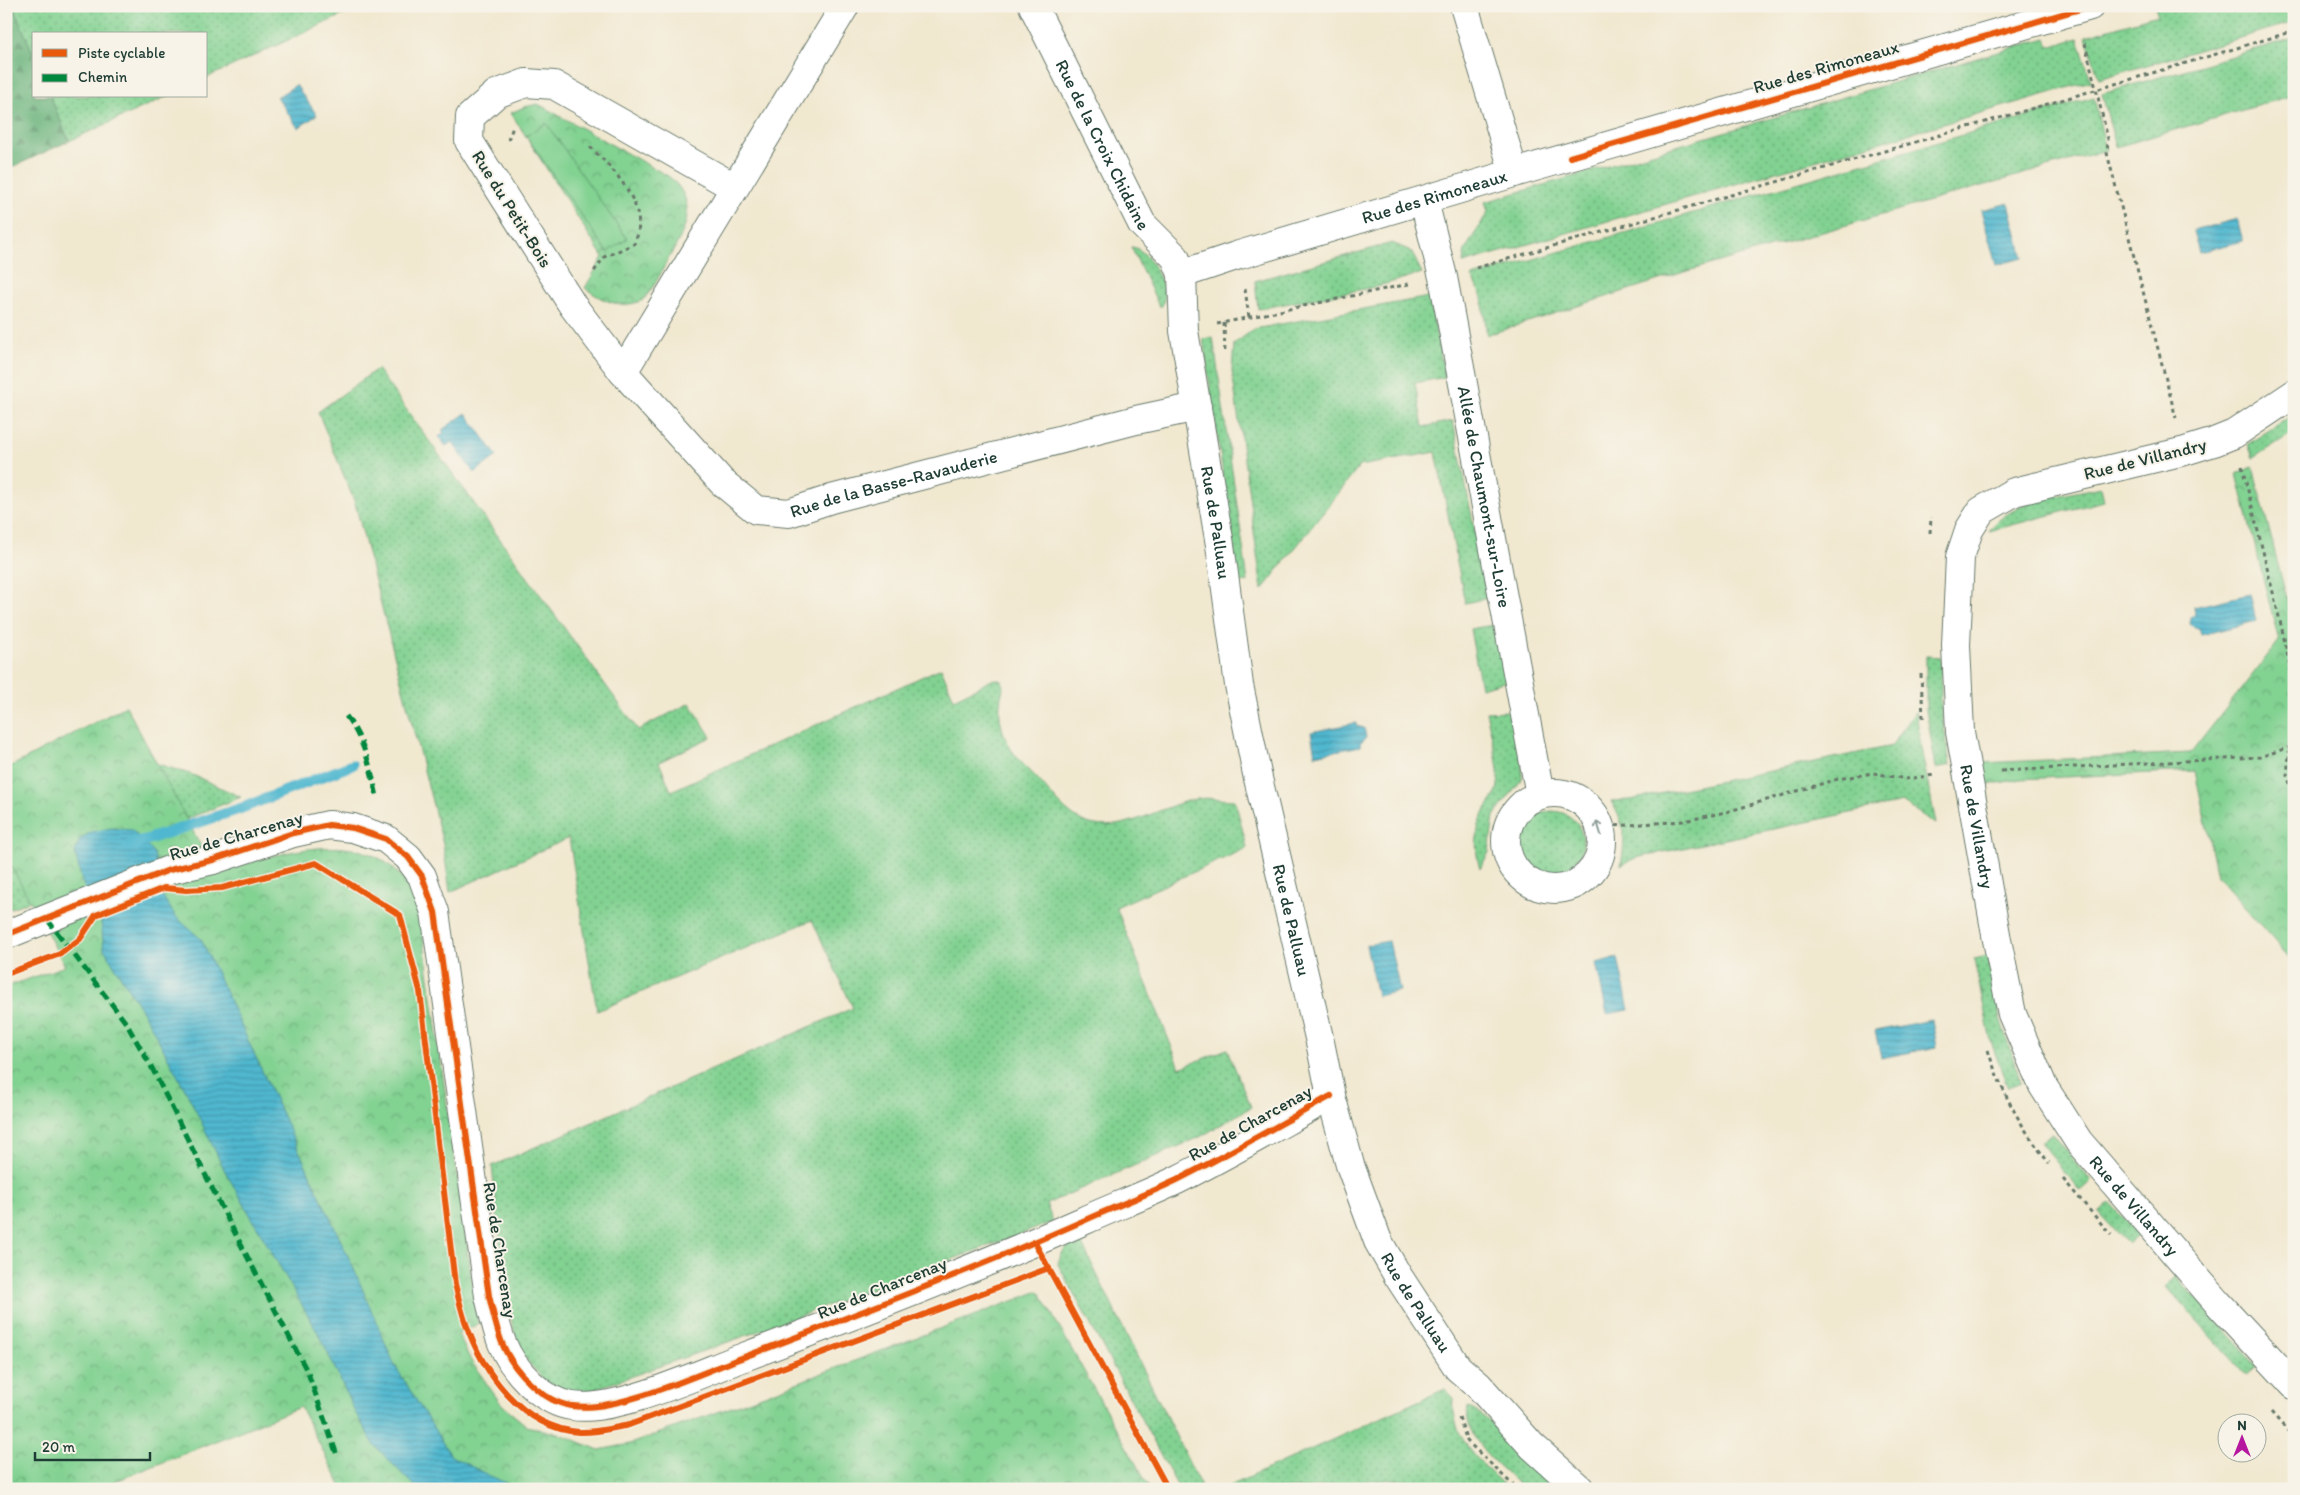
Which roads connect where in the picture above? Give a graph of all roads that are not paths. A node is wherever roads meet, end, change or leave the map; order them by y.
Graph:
1 (844, 6) edge
2 (1033, 6) edge
3 (1464, 6) edge
4 (2084, 8) edge
5 (1514, 173) junction
6 (734, 187) junction
7 (1424, 201) junction
8 (1182, 274) junction
9 (623, 372) junction
10 (2294, 394) edge
11 (1197, 407) junction
12 (1540, 795) dead end
13 (6, 935) edge
14 (1331, 1096) junction
15 (2294, 1385) edge
16 (1580, 1489) edge

1 - 6 street
2 - 8 street, Rue de la Croix Chidaine
3 - 5 street
4 - 5 street, Rue des Rimoneaux
5 - 7 street, Rue des Rimoneaux
6 - 9 street
6 - 9 street, Rue du Petit-Bois
7 - 8 street, Rue des Rimoneaux
7 - 12 street, Allée de Chaumont-sur-Loire
8 - 11 street, Rue de Palluau
9 - 11 street, Rue de la Basse-Ravauderie
10 - 15 street, Rue de Villandry
11 - 14 street, Rue de Palluau
13 - 14 street, Rue de Charcenay
14 - 16 street, Rue de Palluau

